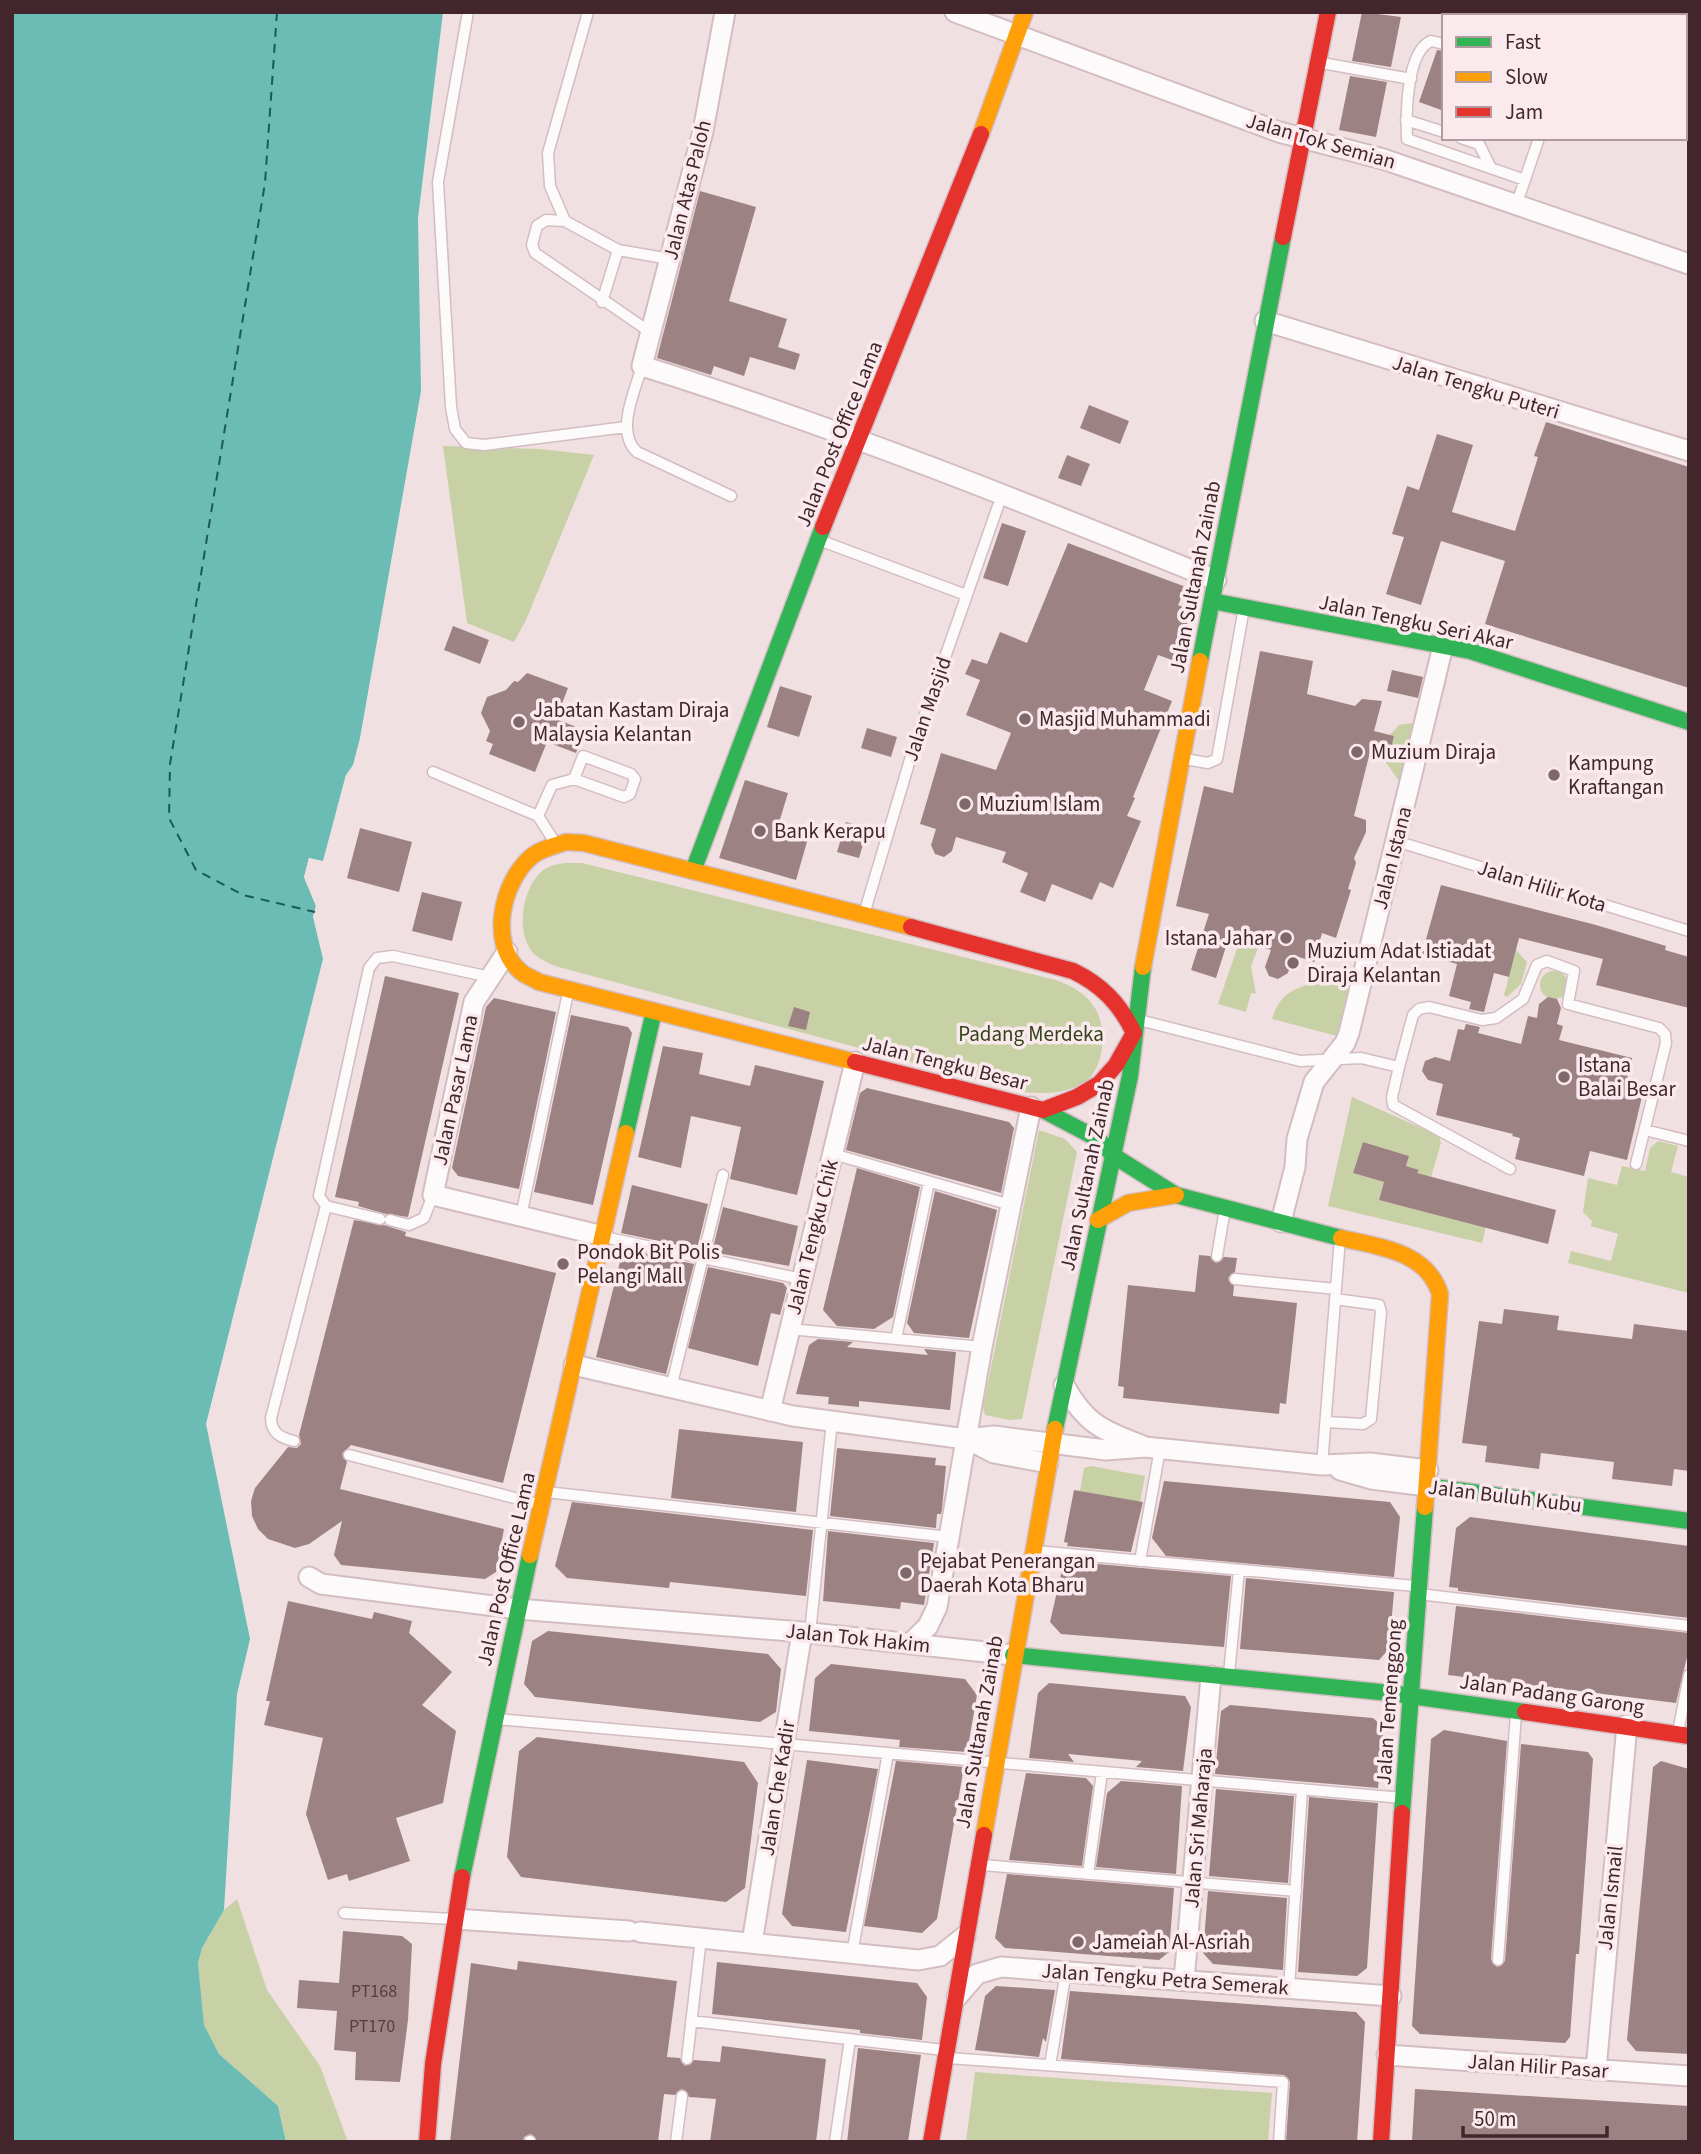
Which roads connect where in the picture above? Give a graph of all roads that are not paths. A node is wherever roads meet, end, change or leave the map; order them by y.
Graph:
1 (468, 12) edge
2 (588, 12) edge
3 (725, 12) edge
4 (955, 12) edge
5 (1025, 12) edge
6 (1328, 12) edge
7 (1017, 35) junction
8 (1442, 44) edge
9 (1318, 62) junction
10 (1411, 79) junction
11 (1406, 120) junction
12 (1442, 131) edge
13 (1303, 137) junction
14 (1467, 140) edge
15 (1538, 140) edge
16 (1491, 168) junction
17 (1525, 180) junction
18 (1517, 203) junction
19 (565, 221) junction
20 (618, 250) junction
21 (670, 259) junction
22 (1689, 264) edge
23 (602, 302) junction
24 (1265, 321) junction
25 (650, 332) junction
26 (642, 366) junction
27 (626, 427) junction
28 (859, 438) junction
29 (1689, 451) edge
30 (732, 496) dead end
31 (998, 506) dead end
32 (818, 539) junction
33 (1216, 580) junction
34 (967, 595) junction
35 (1212, 601) junction
36 (1244, 607) junction
37 (1443, 646) junction
38 (1689, 722) edge
39 (1182, 758) junction
40 (433, 772) dead end
41 (574, 779) junction
42 (538, 816) junction
43 (1396, 841) junction
44 (556, 845) junction
45 (693, 871) junction
46 (863, 915) junction
47 (1689, 931) edge
48 (507, 952) junction
49 (490, 977) junction
50 (569, 989) junction
51 (654, 1011) junction
52 (1135, 1026) junction
53 (855, 1062) junction
54 (1329, 1062) junction
55 (1399, 1067) junction
56 (1037, 1108) junction
57 (1645, 1130) junction
58 (1689, 1141) edge
59 (832, 1154) junction
60 (1114, 1156) junction
61 (1636, 1164) dead end
62 (1510, 1169) dead end
63 (723, 1175) dead end
64 (929, 1182) junction
65 (433, 1195) junction
66 (1176, 1195) junction
67 (1011, 1205) junction
68 (326, 1206) junction
69 (1225, 1208) junction
70 (521, 1216) junction
71 (1098, 1220) junction
72 (1281, 1222) junction
73 (603, 1236) junction
74 (1340, 1238) junction
75 (1217, 1256) dead end
76 (703, 1257) junction
77 (802, 1279) junction
78 (1235, 1279) dead end
79 (1336, 1294) junction
80 (790, 1329) junction
81 (896, 1339) junction
82 (982, 1347) junction
83 (574, 1365) junction
84 (1064, 1385) junction
85 (671, 1388) junction
86 (770, 1411) junction
87 (832, 1421) junction
88 (1325, 1422) junction
89 (966, 1439) junction
90 (294, 1441) dead end
91 (1153, 1448) junction
92 (1050, 1454) junction
93 (349, 1455) dead end
94 (1322, 1465) junction
95 (1428, 1478) junction
96 (544, 1498) junction
97 (1689, 1521) edge
98 (821, 1522) junction
99 (949, 1536) junction
100 (1032, 1551) junction
101 (1140, 1561) junction
102 (1239, 1570) junction
103 (309, 1577) dead end
104 (1419, 1590) junction
105 (519, 1609) junction
106 (1689, 1626) edge
107 (806, 1632) junction
108 (910, 1644) junction
109 (1013, 1655) junction
110 (1689, 1675) edge
111 (1220, 1677) junction
112 (1410, 1695) junction
113 (1517, 1710) junction
114 (494, 1719) junction
115 (1627, 1726) junction
116 (1683, 1734) edge
117 (784, 1744) junction
118 (888, 1753) junction
119 (995, 1762) junction
120 (1102, 1772) junction
121 (1202, 1780) junction
122 (1302, 1789) junction
123 (1403, 1798) junction
124 (977, 1864) junction
125 (1088, 1874) junction
126 (1193, 1882) junction
127 (1296, 1891) junction
128 (344, 1913) dead end
129 (456, 1919) junction
130 (965, 1936) junction
131 (702, 1938) junction
132 (752, 1943) junction
133 (852, 1954) junction
134 (1498, 1960) dead end
135 (1066, 1972) junction
136 (1184, 1980) junction
137 (1289, 1988) junction
138 (1391, 1996) junction
139 (953, 2002) junction
140 (691, 2021) junction
141 (850, 2039) junction
142 (944, 2054) junction
143 (1387, 2055) junction
144 (687, 2059) dead end
145 (1050, 2065) junction
146 (1596, 2070) junction
147 (1689, 2076) edge
148 (682, 2096) dead end
149 (427, 2142) edge
150 (676, 2142) edge
151 (835, 2142) edge
152 (931, 2142) edge
153 (1279, 2142) edge
154 (1381, 2142) edge

1 - 27 lane
2 - 19 lane
3 - 21 street, Jalan Atas Paloh
4 - 7 street, Jalan Tok Semian
5 - 7 main road, Jalan Post Office Lama
6 - 9 main road, Jalan Sultanah Zainab
7 - 13 street, Jalan Tok Semian
7 - 28 main road, Jalan Post Office Lama
8 - 10 lane
9 - 10 lane
9 - 13 main road, Jalan Sultanah Zainab
10 - 11 lane
11 - 12 lane
11 - 16 lane
13 - 18 street, Jalan Tok Semian
13 - 24 main road, Jalan Sultanah Zainab
14 - 16 lane
15 - 17 lane
16 - 17 lane
17 - 18 lane
18 - 22 street, Jalan Tok Semian
19 - 20 lane
19 - 23 lane
20 - 21 lane
20 - 23 lane
21 - 25 street, Jalan Atas Paloh
23 - 25 lane
24 - 29 street, Jalan Tengku Puteri
24 - 33 main road, Jalan Sultanah Zainab
25 - 26 street, Jalan Atas Paloh
26 - 27 lane
26 - 28 street
27 - 30 lane
28 - 32 main road, Jalan Post Office Lama
28 - 33 street
31 - 34 lane, Jalan Masjid
32 - 34 lane
32 - 45 main road, Jalan Post Office Lama
33 - 35 main road, Jalan Sultanah Zainab
34 - 46 lane, Jalan Masjid
35 - 36 main road, Jalan Tengku Seri Akar
35 - 39 main road, Jalan Sultanah Zainab
36 - 37 main road, Jalan Tengku Seri Akar
36 - 39 lane
37 - 38 main road, Jalan Tengku Seri Akar
37 - 43 street, Jalan Istana
39 - 52 main road, Jalan Sultanah Zainab
40 - 42 lane
41 - 41 lane
41 - 42 lane
42 - 44 lane
43 - 47 lane, Jalan Hilir Kota
43 - 54 street, Jalan Istana
44 - 45 main road
44 - 48 main road
45 - 46 main road
46 - 52 main road
48 - 49 street, Jalan Pasar Lama
48 - 50 main road, Jalan Tengku Besar
49 - 65 street, Jalan Pasar Lama
49 - 68 lane
50 - 51 main road, Jalan Tengku Besar
50 - 70 lane
51 - 53 main road, Jalan Tengku Besar
51 - 73 main road, Jalan Post Office Lama
52 - 54 lane
52 - 56 main road, Jalan Tengku Besar
52 - 60 main road, Jalan Sultanah Zainab
53 - 56 main road, Jalan Tengku Besar
53 - 59 street, Jalan Tengku Chik
54 - 55 lane
54 - 72 street, Jalan Istana
55 - 57 lane
55 - 62 lane
56 - 60 main road
56 - 67 street
57 - 58 lane
57 - 61 lane
59 - 64 lane
59 - 77 street, Jalan Tengku Chik
60 - 66 main road
60 - 71 main road, Jalan Sultanah Zainab
63 - 76 lane
64 - 67 lane
64 - 81 lane
65 - 68 lane
65 - 70 street
66 - 69 main road
66 - 71 main road
67 - 82 street
68 - 90 lane
69 - 72 main road
69 - 75 lane
70 - 73 street
71 - 84 main road, Jalan Sultanah Zainab
72 - 74 main road
73 - 76 lane
73 - 83 main road, Jalan Post Office Lama
74 - 79 lane
74 - 95 main road, Jalan Temenggong
76 - 77 lane
76 - 85 lane
77 - 80 street, Jalan Tengku Chik
78 - 79 lane
79 - 88 lane
79 - 88 lane
80 - 81 lane
80 - 86 street, Jalan Tengku Chik
81 - 82 lane
82 - 89 street
83 - 85 street
83 - 96 main road, Jalan Post Office Lama
84 - 91 street, Jalan Buluh Kubu
84 - 92 main road, Jalan Sultanah Zainab
85 - 86 street
86 - 87 street
87 - 89 street
87 - 98 lane
88 - 94 lane
89 - 92 street
89 - 99 street
91 - 92 street, Jalan Buluh Kubu
91 - 94 street, Jalan Buluh Kubu
91 - 101 lane
92 - 100 main road, Jalan Sultanah Zainab
93 - 96 lane
94 - 95 street, Jalan Buluh Kubu
95 - 97 main road, Jalan Buluh Kubu
95 - 104 main road, Jalan Temenggong
96 - 98 lane
96 - 105 main road, Jalan Post Office Lama
98 - 99 lane
98 - 107 lane
99 - 108 street
100 - 101 lane
100 - 109 main road, Jalan Sultanah Zainab
101 - 102 lane
102 - 104 lane
102 - 111 lane
103 - 105 street, Jalan Tok Hakim
104 - 106 lane
104 - 112 main road, Jalan Temenggong
105 - 107 street, Jalan Tok Hakim
105 - 114 main road, Jalan Post Office Lama
107 - 108 street, Jalan Tok Hakim
107 - 117 street, Jalan Che Kadir
108 - 109 street, Jalan Tok Hakim
109 - 111 main road, Jalan Tok Hakim
109 - 119 main road, Jalan Sultanah Zainab
110 - 116 lane
111 - 112 main road, Jalan Tok Hakim
111 - 121 street, Jalan Sri Maharaja
112 - 113 main road, Jalan Padang Garong
112 - 123 main road, Jalan Temenggong
113 - 115 main road, Jalan Padang Garong
113 - 134 lane
114 - 117 lane
114 - 129 main road, Jalan Post Office Lama
115 - 116 main road, Jalan Padang Garong
115 - 146 street, Jalan Ismail
117 - 118 lane
117 - 132 street, Jalan Che Kadir
118 - 119 lane
118 - 133 lane
119 - 120 lane
119 - 124 main road, Jalan Sultanah Zainab
120 - 121 lane
120 - 125 lane
121 - 122 lane
121 - 126 street, Jalan Sri Maharaja
122 - 123 lane
122 - 127 lane
123 - 138 main road, Jalan Temenggong
124 - 125 lane
124 - 130 main road, Jalan Sultanah Zainab
125 - 126 lane
126 - 127 lane
126 - 136 street, Jalan Sri Maharaja
127 - 137 lane
128 - 129 lane
129 - 131 street
129 - 149 main road, Jalan Post Office Lama
130 - 133 street
130 - 139 main road, Jalan Sultanah Zainab
131 - 132 street
131 - 140 lane
132 - 133 street
135 - 136 street, Jalan Tengku Petra Semerak
135 - 139 street, Jalan Tengku Petra Semerak
135 - 145 lane
136 - 137 street, Jalan Tengku Petra Semerak
137 - 138 street, Jalan Tengku Petra Semerak
138 - 143 main road, Jalan Temenggong
139 - 142 main road, Jalan Sultanah Zainab
140 - 141 lane
140 - 144 lane
141 - 142 lane
141 - 151 lane
142 - 145 lane
142 - 152 main road, Jalan Sultanah Zainab
143 - 146 street, Jalan Hilir Pasar
143 - 154 main road, Jalan Temenggong
145 - 153 lane
146 - 147 street, Jalan Hilir Pasar
148 - 150 lane

